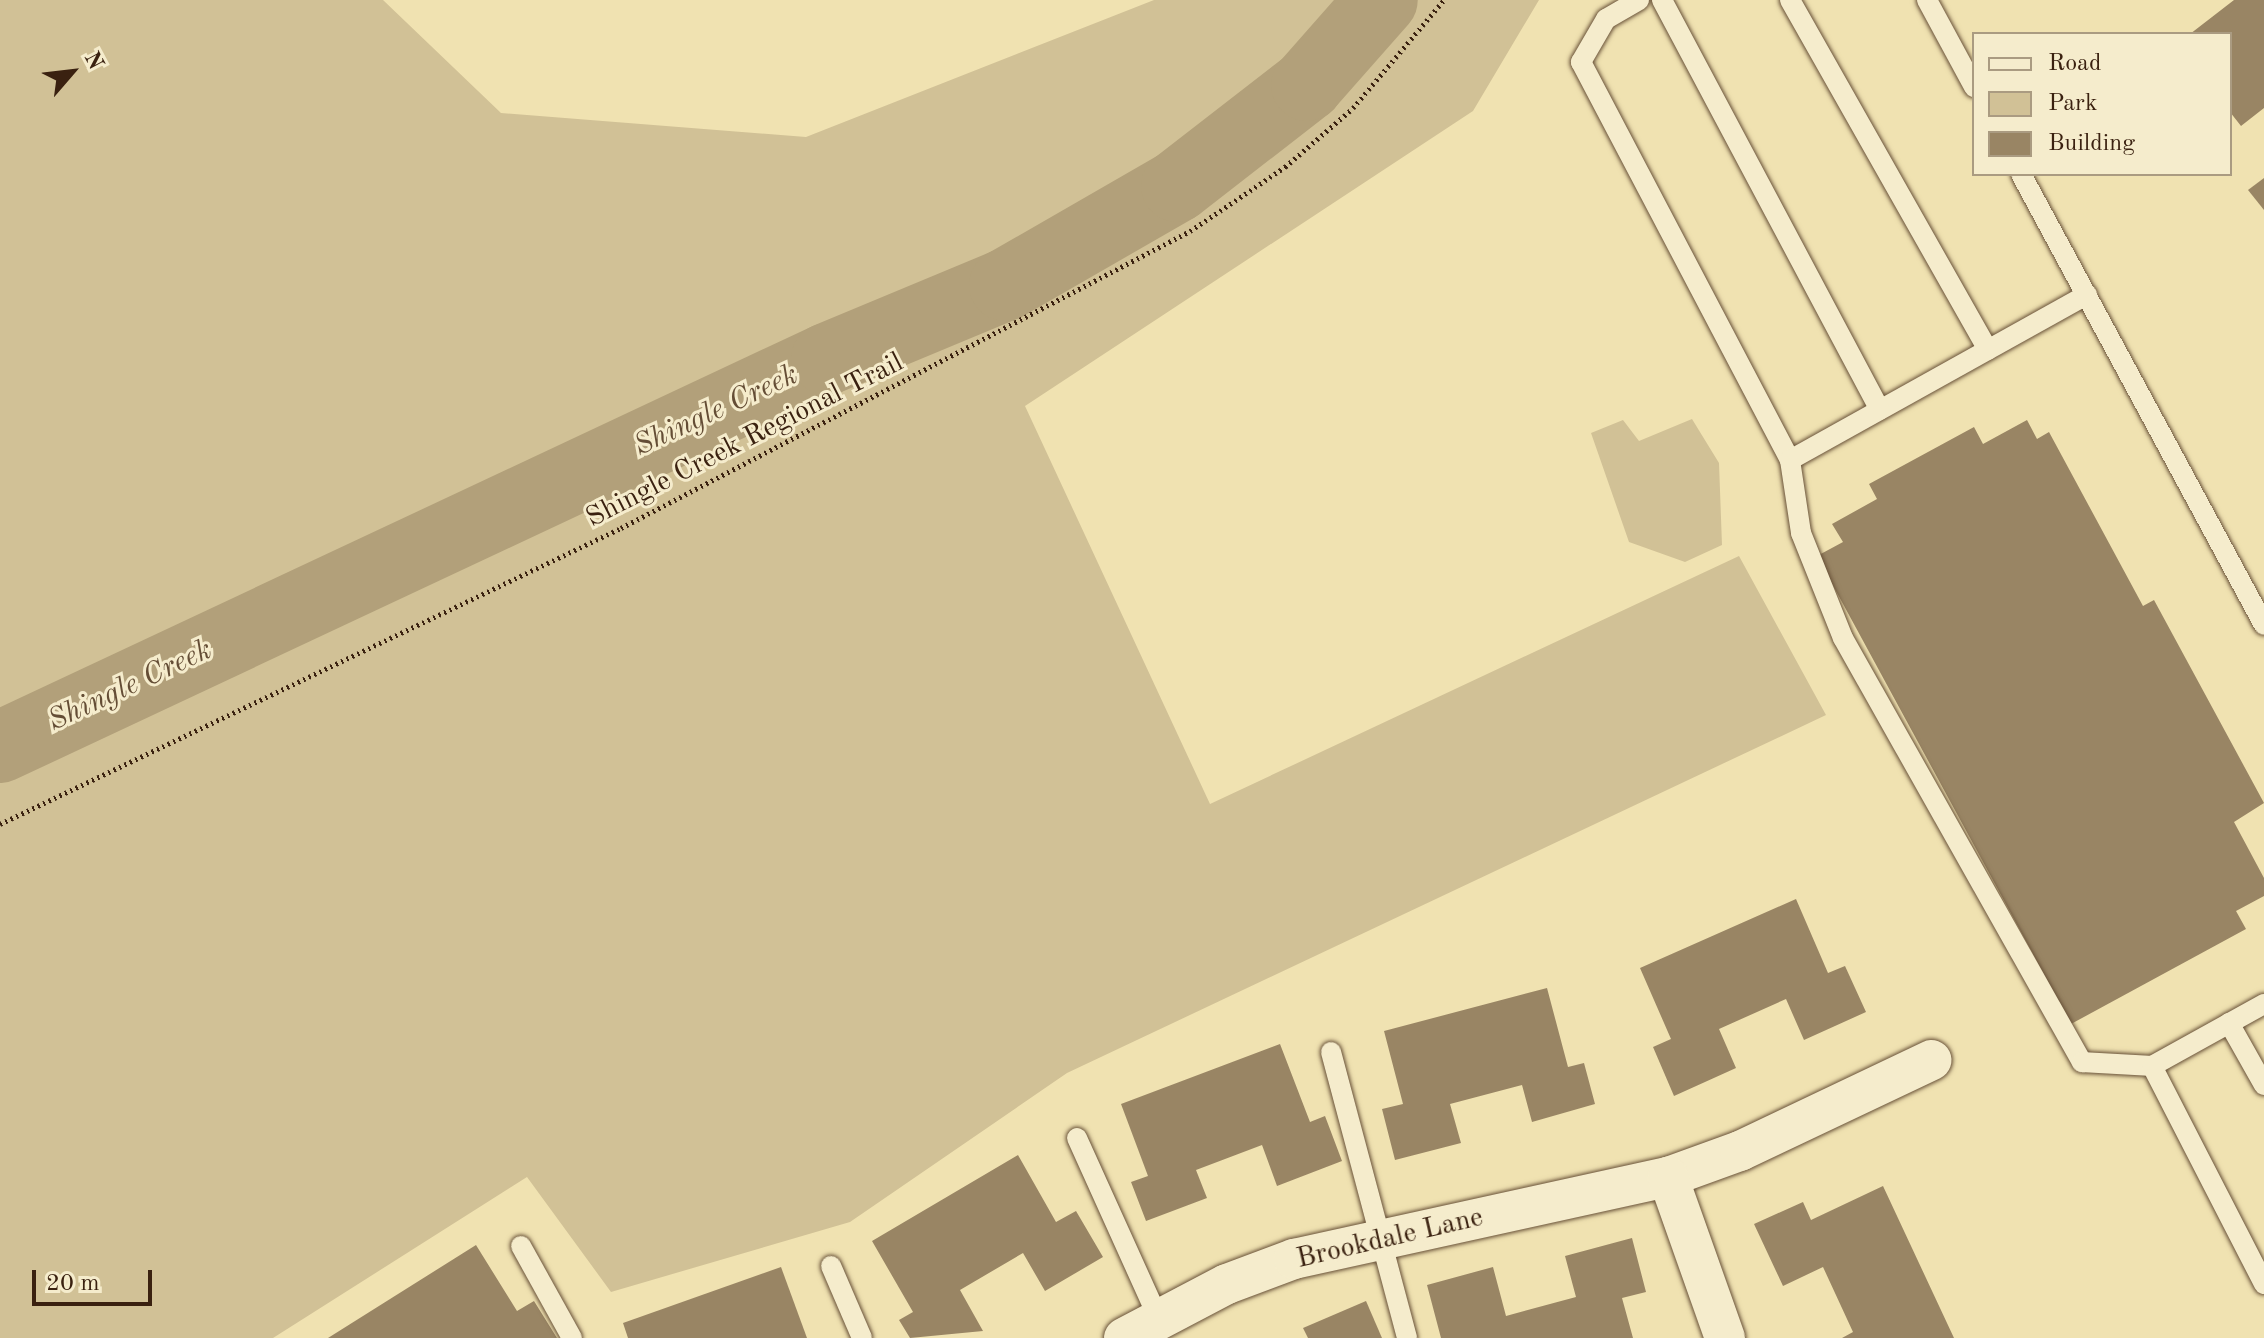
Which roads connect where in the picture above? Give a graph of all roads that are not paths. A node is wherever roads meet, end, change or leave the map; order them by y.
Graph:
1 (1639, 0) edge
2 (1662, 0) edge
3 (1790, 0) edge
4 (1927, 0) edge
5 (1972, 83) edge
6 (2022, 176) edge
7 (2087, 295) junction
8 (1988, 350) junction
9 (1880, 410) junction
10 (1790, 460) junction
11 (2264, 625) edge
12 (2264, 1004) edge
13 (2229, 1023) junction
14 (1331, 1052) dead end
15 (1932, 1060) dead end
16 (2152, 1066) junction
17 (2264, 1085) edge
18 (1077, 1138) dead end
19 (1668, 1177) junction
20 (1381, 1239) junction
21 (521, 1246) dead end
22 (831, 1266) dead end
23 (2264, 1284) edge
24 (1159, 1320) junction
25 (572, 1338) edge
26 (862, 1338) edge
27 (1124, 1338) edge
28 (1407, 1338) edge
29 (1725, 1338) edge

1 - 10 lane
2 - 9 lane
3 - 8 lane
4 - 5 lane
6 - 7 lane
7 - 8 lane
7 - 11 lane
8 - 9 lane
9 - 10 lane
10 - 16 lane
12 - 13 lane
13 - 16 lane
13 - 17 lane
14 - 20 lane
15 - 19 street, Brookdale Lane
16 - 23 lane
18 - 24 lane
19 - 20 street, Brookdale Lane
19 - 29 street
20 - 24 street, Brookdale Lane
20 - 28 lane
21 - 25 lane
22 - 26 lane
24 - 27 street, Brookdale Lane

